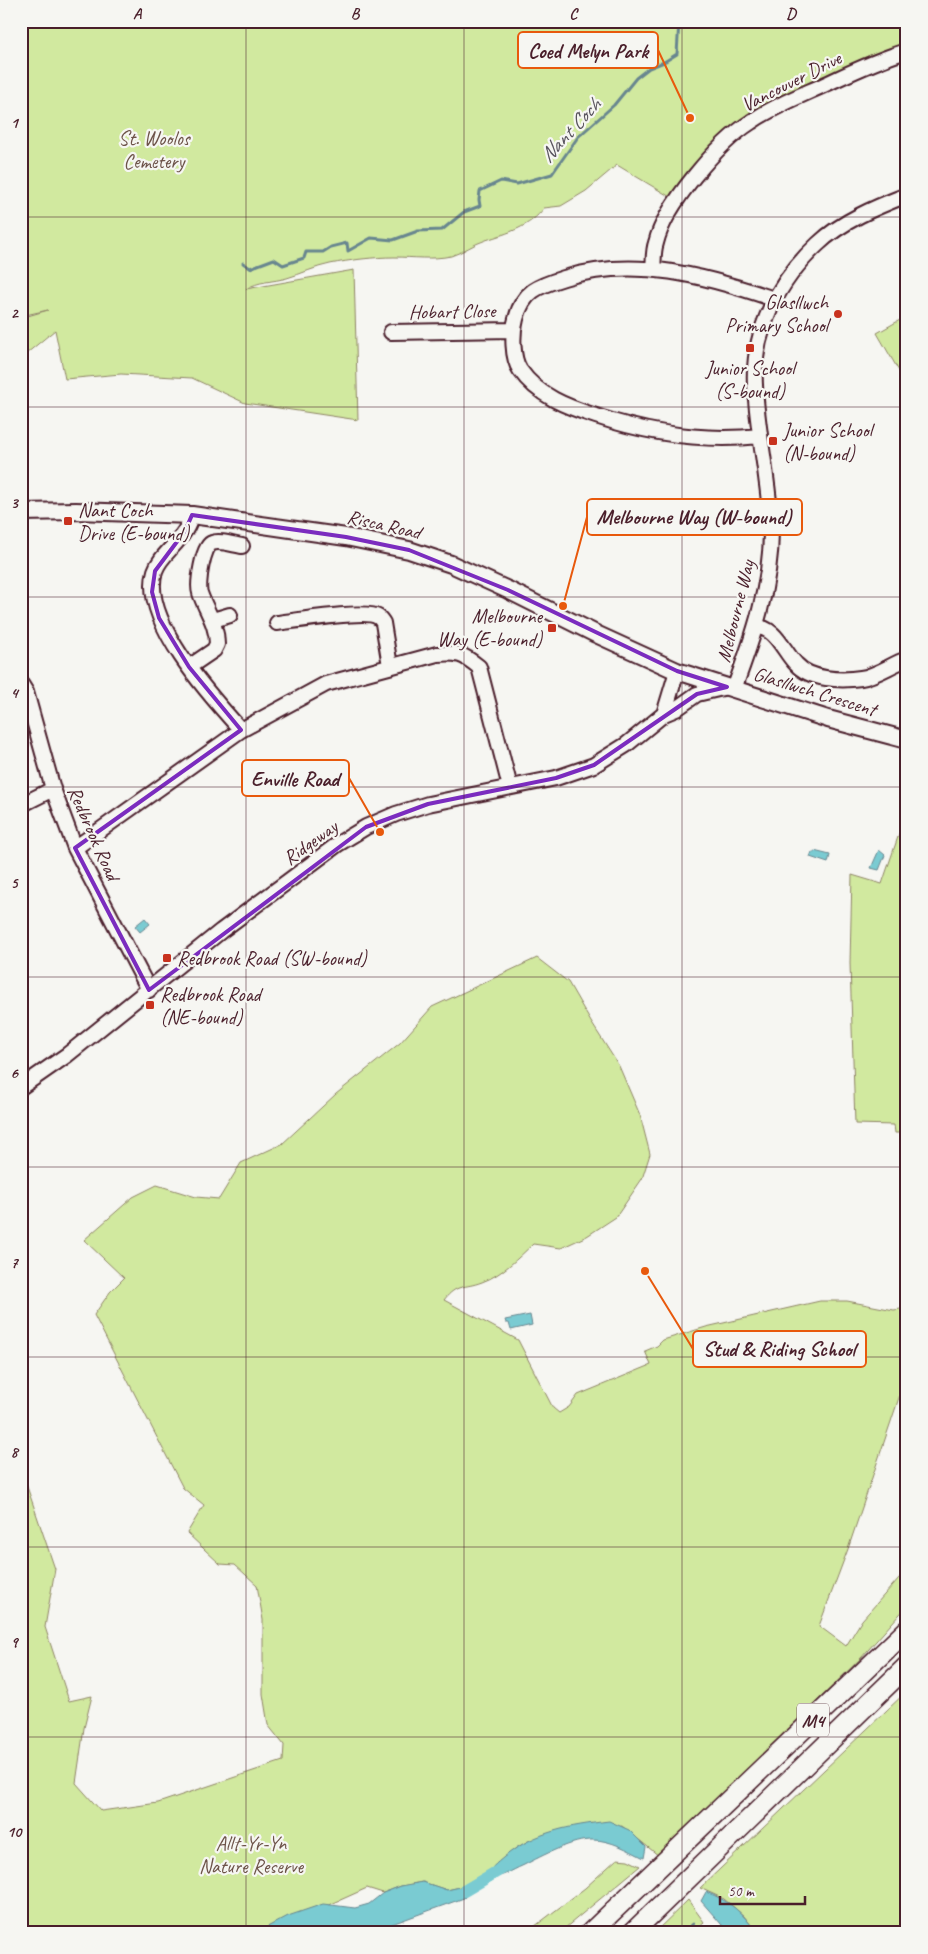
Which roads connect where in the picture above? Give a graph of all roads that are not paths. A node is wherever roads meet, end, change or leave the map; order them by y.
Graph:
1 (907, 51) edge
2 (907, 196) edge
3 (653, 269) junction
4 (774, 299) junction
5 (513, 330) junction
6 (391, 332) dead end
7 (760, 436) junction
8 (21, 512) edge
9 (192, 515) junction
10 (242, 546) dead end
11 (230, 615) dead end
12 (213, 620) junction
13 (277, 623) dead end
14 (756, 627) junction
15 (907, 659) edge
16 (189, 666) junction
17 (390, 666) junction
18 (677, 671) junction
19 (710, 682) joint
20 (21, 684) edge
21 (731, 688) junction
22 (664, 714) junction
23 (241, 730) junction
24 (907, 740) edge
25 (510, 787) junction
26 (53, 788) junction
27 (21, 806) edge
28 (75, 848) junction
29 (149, 990) junction
30 (21, 1087) edge
31 (907, 1622) edge
32 (907, 1630) edge
33 (907, 1666) edge
34 (863, 1672) junction
35 (635, 1929) edge
36 (590, 1933) edge

1 - 3 street, Vancouver Drive
2 - 4 street, Melbourne Way
3 - 4 street
3 - 5 street
4 - 7 street, Melbourne Way
5 - 6 street, Hobart Close
5 - 7 street
7 - 14 street, Melbourne Way
8 - 9 main road, Risca Road
9 - 16 street
9 - 18 main road, Risca Road
10 - 12 street
11 - 12 street
12 - 16 street
13 - 17 street
14 - 15 street
14 - 21 street, Melbourne Way
16 - 23 street
17 - 23 street
17 - 25 street
18 - 19 main road, Risca Road
18 - 22 street
19 - 21 main road, Glasllwch Crescent
20 - 26 street, Redbrook Road
21 - 22 street, Ridgeway
21 - 24 main road, Glasllwch Crescent
22 - 25 street, Ridgeway
23 - 28 street
25 - 29 street, Ridgeway
26 - 27 street
26 - 28 street, Redbrook Road
28 - 29 street, Redbrook Road
29 - 30 street, Ridgeway
31 - 34 highway
32 - 34 highway, M4
33 - 35 highway, M4
34 - 36 highway, M4

